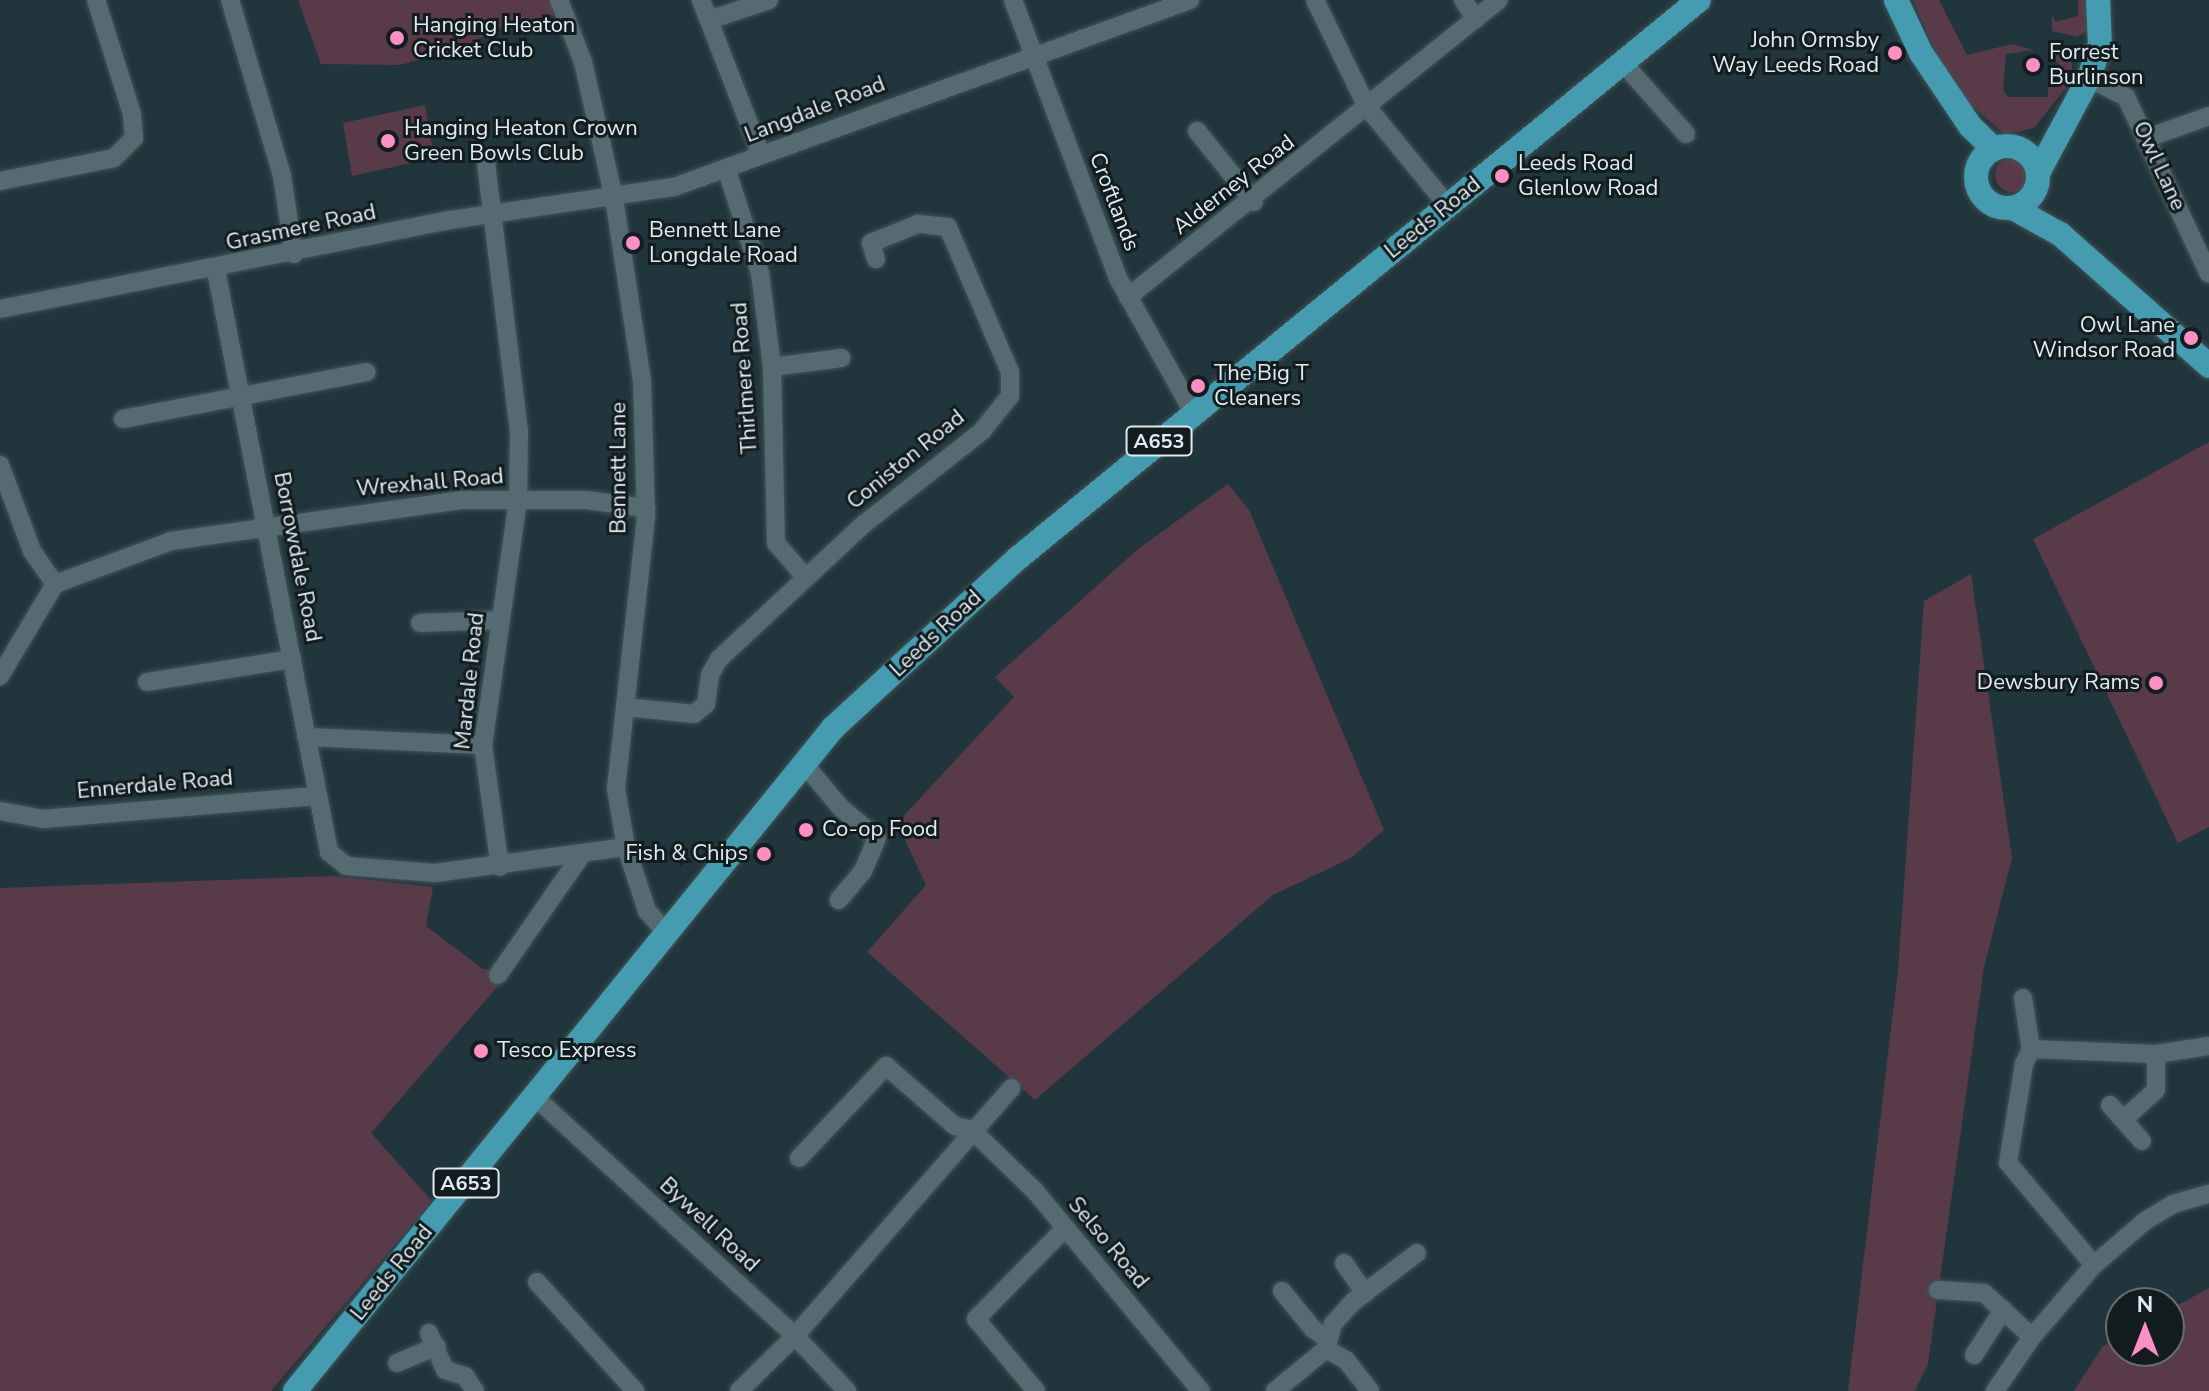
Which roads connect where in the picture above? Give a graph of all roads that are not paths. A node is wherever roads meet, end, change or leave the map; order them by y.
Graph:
1 (96, 0) edge
2 (230, 0) edge
3 (559, 0) edge
4 (701, 0) edge
5 (769, 0) edge
6 (1013, 0) edge
7 (1190, 0) edge
8 (1315, 0) edge
9 (1463, 0) edge
10 (1499, 0) edge
11 (1699, 0) edge
12 (1896, 0) edge
13 (2098, 0) edge
14 (1476, 19) junction
15 (709, 20) junction
16 (1030, 54) junction
17 (1623, 63) junction
18 (2089, 78) junction
19 (1367, 107) junction
20 (2209, 116) edge
21 (1197, 131) dead end
22 (1686, 134) dead end
23 (2056, 135) junction
24 (2147, 138) junction
25 (1997, 153) junction
26 (761, 155) junction
27 (486, 163) dead end
28 (727, 171) junction
29 (0, 181) edge
30 (2028, 192) junction
31 (614, 198) junction
32 (1254, 202) junction
33 (1448, 206) junction
34 (493, 213) junction
35 (294, 254) junction
36 (876, 259) dead end
37 (216, 270) junction
38 (2209, 274) edge
39 (1128, 297) junction
40 (0, 309) edge
41 (841, 358) dead end
42 (2209, 366) edge
43 (772, 367) junction
44 (367, 372) dead end
45 (243, 398) junction
46 (1193, 412) junction
47 (123, 419) dead end
48 (0, 465) edge
49 (518, 500) junction
50 (646, 508) junction
51 (266, 524) junction
52 (805, 577) junction
53 (55, 584) junction
54 (500, 620) junction
55 (420, 623) dead end
56 (292, 659) junction
57 (0, 676) edge
58 (147, 682) dead end
59 (625, 707) junction
60 (306, 737) junction
61 (483, 745) junction
62 (805, 765) junction
63 (316, 796) junction
64 (0, 811) edge
65 (626, 847) junction
66 (582, 854) junction
67 (500, 867) junction
68 (839, 900) dead end
69 (666, 932) junction
70 (498, 975) dead end
71 (2023, 998) dead end
72 (2209, 1046) edge
73 (2031, 1049) junction
74 (2156, 1054) junction
75 (1011, 1088) dead end
76 (535, 1097) junction
77 (2110, 1105) dead end
78 (2124, 1119) junction
79 (972, 1130) junction
80 (2142, 1141) dead end
81 (799, 1158) dead end
82 (2209, 1194) edge
83 (1064, 1229) junction
84 (1417, 1253) dead end
85 (1344, 1263) dead end
86 (2094, 1265) junction
87 (537, 1282) dead end
88 (1938, 1290) dead end
89 (1282, 1291) dead end
90 (1365, 1293) junction
91 (2003, 1310) junction
92 (795, 1336) junction
93 (2032, 1337) junction
94 (1327, 1344) junction
95 (1974, 1355) dead end
96 (397, 1363) dead end
97 (295, 1391) edge
98 (475, 1391) edge
99 (635, 1391) edge
100 (739, 1391) edge
101 (847, 1391) edge
102 (1036, 1391) edge
103 (1201, 1391) edge
104 (1275, 1391) edge
105 (1370, 1391) edge
106 (1995, 1391) edge

1 - 29 street
2 - 35 street
3 - 31 street, Bennett Lane
4 - 15 street
5 - 15 street
6 - 16 street, Croftlands
7 - 16 street, Langdale Road
8 - 19 street
9 - 14 street
10 - 14 street, Alderney Road
11 - 17 main road, Leeds Road / A653
12 - 25 main road
13 - 18 main road
14 - 19 street, Alderney Road
15 - 26 street
16 - 26 street, Langdale Road
16 - 39 street, Croftlands
17 - 22 street
17 - 33 main road, Leeds Road / A653
18 - 23 main road
18 - 24 street, Owl Lane
19 - 32 street, Alderney Road
19 - 33 street
20 - 24 street
21 - 32 street
23 - 25 main road
23 - 30 main road
24 - 38 street, Owl Lane
25 - 30 main road
25 - 30 main road
26 - 28 street, Langdale Road
27 - 34 street, Mardale Road
28 - 31 street, Langdale Road
28 - 43 street, Thirlmere Road
30 - 42 main road
31 - 34 street, Grasmere Road
31 - 50 street, Bennett Lane
32 - 39 street, Alderney Road
33 - 46 main road, Leeds Road / A653
34 - 35 street, Grasmere Road
34 - 49 street, Mardale Road
35 - 37 street, Grasmere Road
36 - 52 street, Coniston Road
37 - 40 street, Grasmere Road
37 - 45 street, Borrowdale Road
39 - 46 street, Croftlands
41 - 43 street
43 - 52 street, Thirlmere Road
44 - 45 street
45 - 47 street
45 - 51 street, Borrowdale Road
46 - 62 main road, Leeds Road / A653
48 - 53 street
49 - 50 street, Wrexhall Road
49 - 51 street, Wrexhall Road
49 - 54 street, Mardale Road
50 - 59 street, Bennett Lane
51 - 53 street
51 - 56 street, Borrowdale Road
52 - 59 street, Coniston Road
53 - 57 street
54 - 55 street
54 - 61 street, Mardale Road
56 - 58 street
56 - 60 street, Borrowdale Road
59 - 65 street, Bennett Lane
60 - 61 street
60 - 63 street, Borrowdale Road
61 - 67 street, Mardale Road
62 - 68 street
62 - 69 main road, Leeds Road / A653
63 - 64 street, Ennerdale Road
63 - 67 street, Borrowdale Road
65 - 66 street
65 - 69 street, Bennett Lane
66 - 67 street
66 - 70 street
69 - 76 main road, Leeds Road / A653
71 - 73 street
72 - 74 street
73 - 74 street
73 - 86 street
74 - 78 street
75 - 79 street
76 - 92 street, Bywell Road
76 - 97 main road, Leeds Road / A653
77 - 78 street
78 - 80 street
79 - 81 street, Selso Road
79 - 83 street, Selso Road
79 - 92 street
82 - 86 street
83 - 102 street
83 - 103 street, Selso Road
84 - 90 street
85 - 90 street
86 - 93 street
87 - 99 street
88 - 91 street
89 - 94 street
90 - 94 street
91 - 93 street
91 - 95 street
92 - 100 street
92 - 101 street, Bywell Road
93 - 106 street
94 - 104 street
94 - 105 street
96 - 98 street

